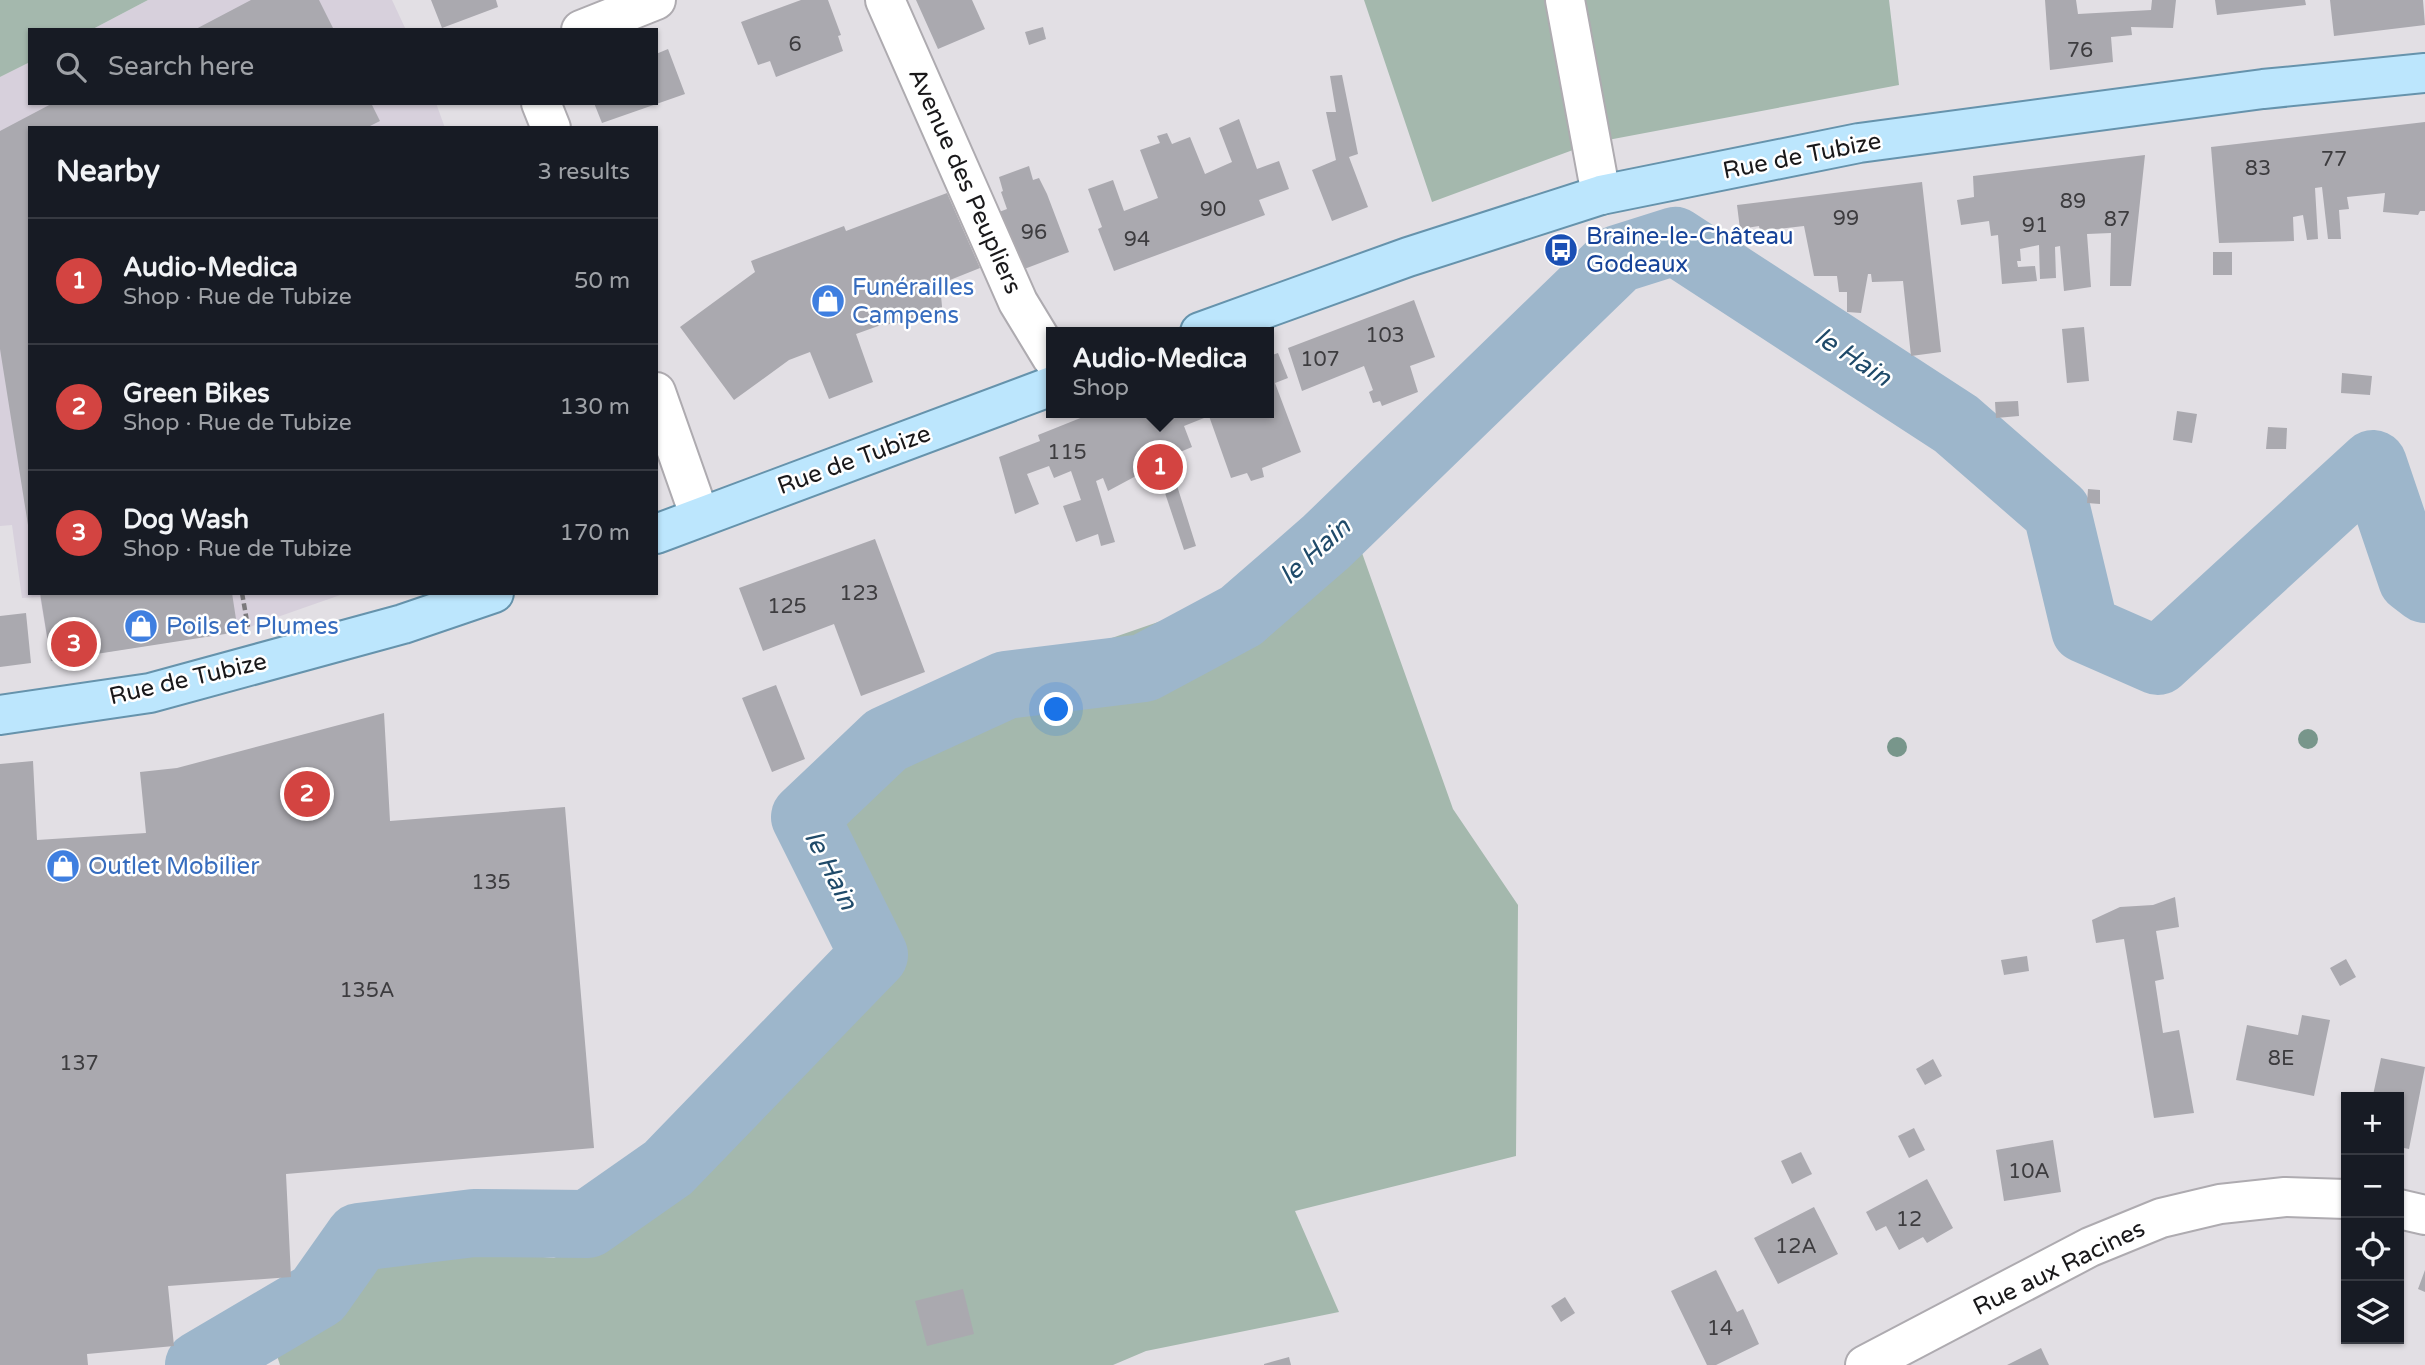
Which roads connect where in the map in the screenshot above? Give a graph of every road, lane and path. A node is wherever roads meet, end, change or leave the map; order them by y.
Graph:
1 (656, 0) edge
2 (885, 0) edge
3 (1565, 0) edge
4 (586, 28) edge
5 (2425, 73) edge
6 (542, 105) edge
7 (550, 126) edge
8 (1601, 195) junction
9 (1214, 327) edge
10 (1046, 348) edge
11 (1046, 388) edge
12 (658, 398) edge
13 (700, 517) junction
14 (658, 533) edge
15 (488, 595) edge
16 (0, 715) edge
17 (2341, 1199) edge
18 (2404, 1210) edge
19 (2425, 1215) edge
20 (1865, 1365) edge

1 - 4 street
2 - 10 street, Avenue des Peupliers
3 - 8 street
5 - 8 main road, Rue de Tubize
6 - 7 street
8 - 9 main road, Rue de Tubize
11 - 13 main road, Rue de Tubize
12 - 13 street
13 - 14 main road, Rue de Tubize
15 - 16 main road, Rue de Tubize
17 - 20 street, Rue aux Racines
18 - 19 street

